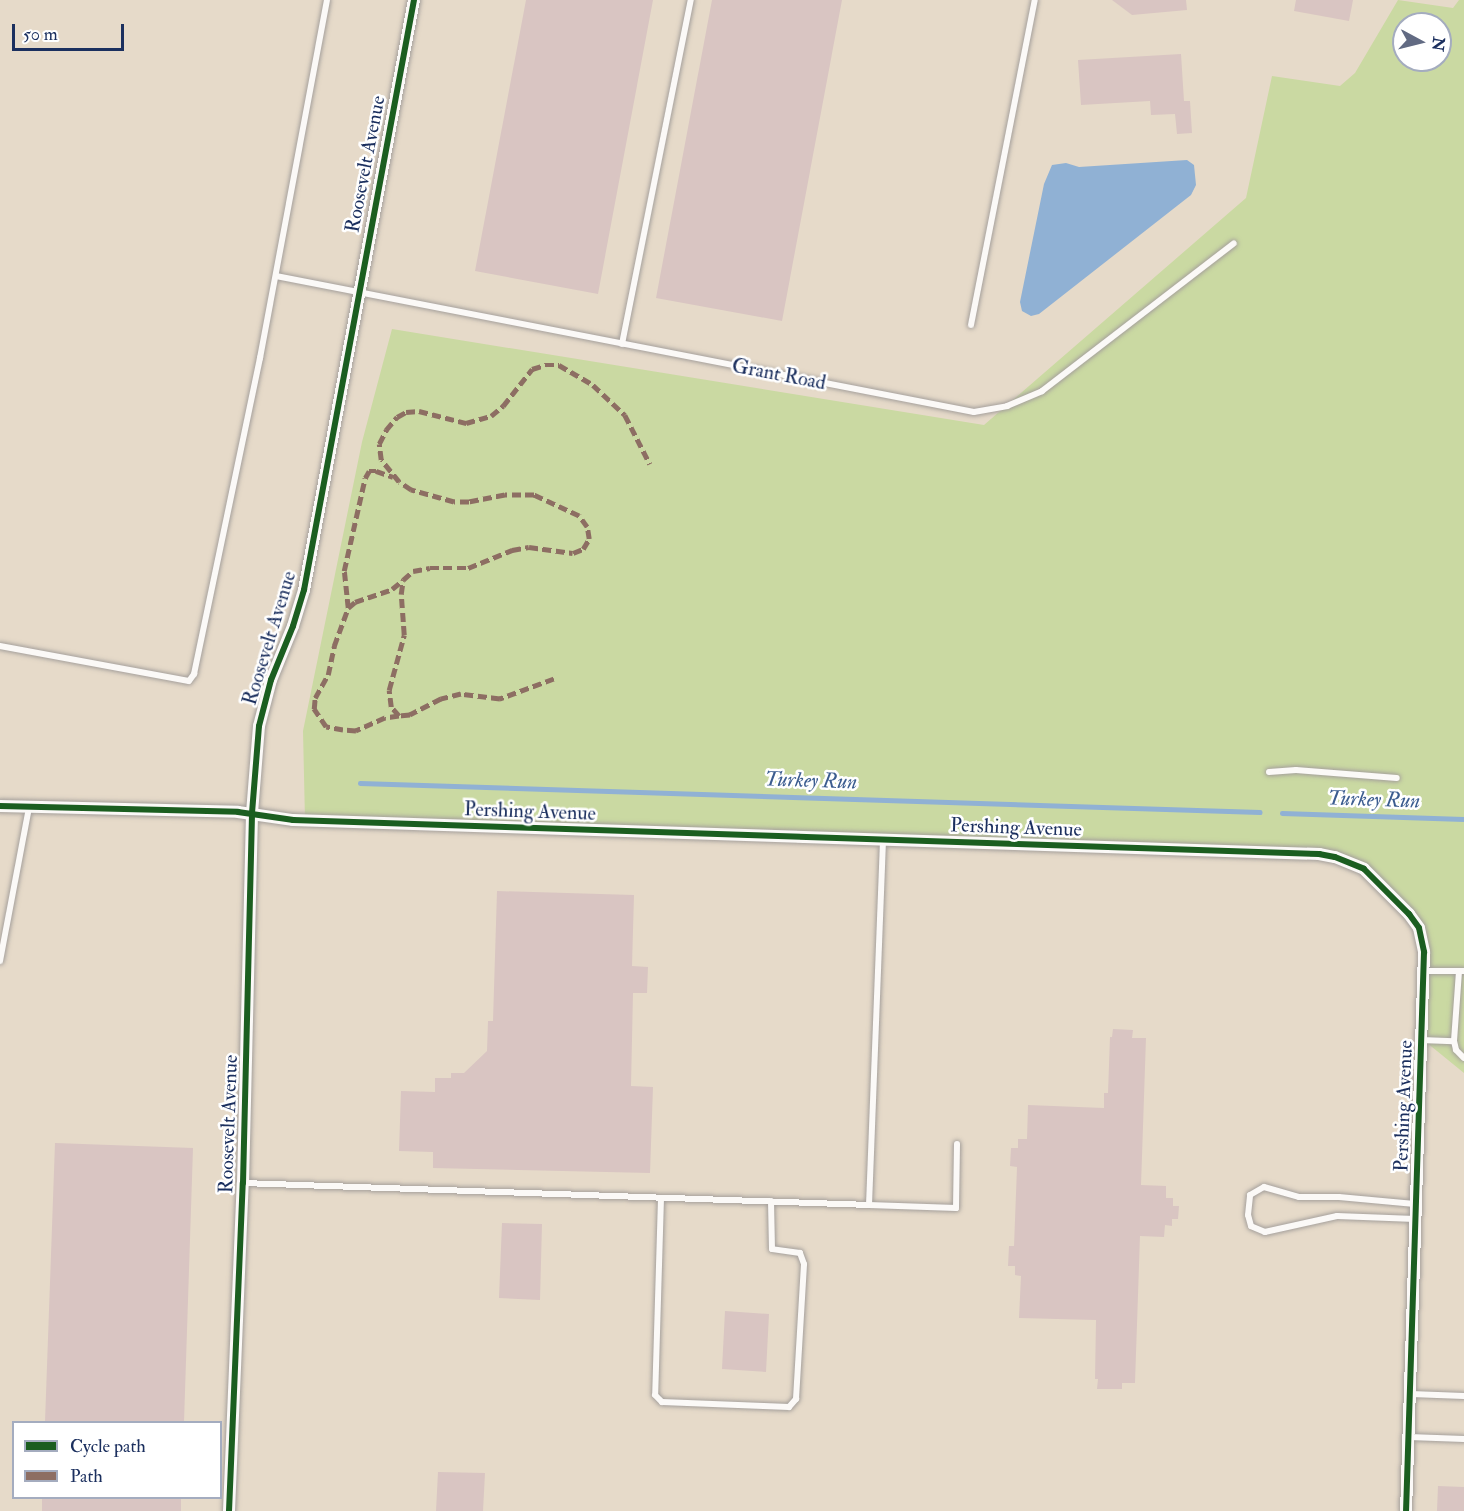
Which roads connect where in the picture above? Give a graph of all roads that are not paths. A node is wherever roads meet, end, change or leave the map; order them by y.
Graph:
1 (327, 0) edge
2 (414, 0) edge
3 (691, 0) edge
4 (1035, 0) edge
5 (1233, 243) dead end
6 (276, 276) junction
7 (357, 291) junction
8 (971, 324) dead end
9 (622, 344) junction
10 (0, 646) edge
11 (1269, 772) dead end
12 (1397, 778) dead end
13 (0, 806) edge
14 (29, 807) junction
15 (252, 813) junction
16 (883, 839) junction
17 (0, 961) edge
18 (1424, 970) junction
19 (1461, 971) edge
20 (1421, 1040) junction
21 (1454, 1041) junction
22 (1464, 1058) edge
23 (957, 1144) dead end
24 (243, 1183) junction
25 (662, 1198) junction
26 (771, 1201) junction
27 (1416, 1204) junction
28 (870, 1205) junction
29 (1415, 1219) junction
30 (1411, 1394) junction
31 (1464, 1396) edge
32 (1409, 1437) junction
33 (1464, 1439) edge
34 (229, 1511) edge
35 (1406, 1511) edge

1 - 6 lane
2 - 7 street, Roosevelt Avenue
3 - 9 lane
4 - 8 lane
5 - 9 lane, Grant Road
6 - 7 lane, Grant Road
6 - 10 lane
7 - 9 lane, Grant Road
7 - 15 street, Roosevelt Avenue
11 - 12 lane
13 - 14 street, Pershing Avenue
14 - 15 street, Pershing Avenue
14 - 17 lane
15 - 16 street, Pershing Avenue
15 - 24 street, Roosevelt Avenue
16 - 18 street, Pershing Avenue
16 - 28 lane
18 - 19 lane
18 - 20 street, Pershing Avenue
19 - 21 lane
20 - 21 lane
20 - 27 street, Pershing Avenue
21 - 22 lane
23 - 28 lane
24 - 25 lane
24 - 34 street, Roosevelt Avenue
25 - 26 lane
25 - 26 lane
26 - 28 lane
27 - 29 street, Pershing Avenue
27 - 29 lane
29 - 30 street, Pershing Avenue
30 - 31 lane
30 - 32 street, Pershing Avenue
32 - 33 lane
32 - 35 street, Pershing Avenue

